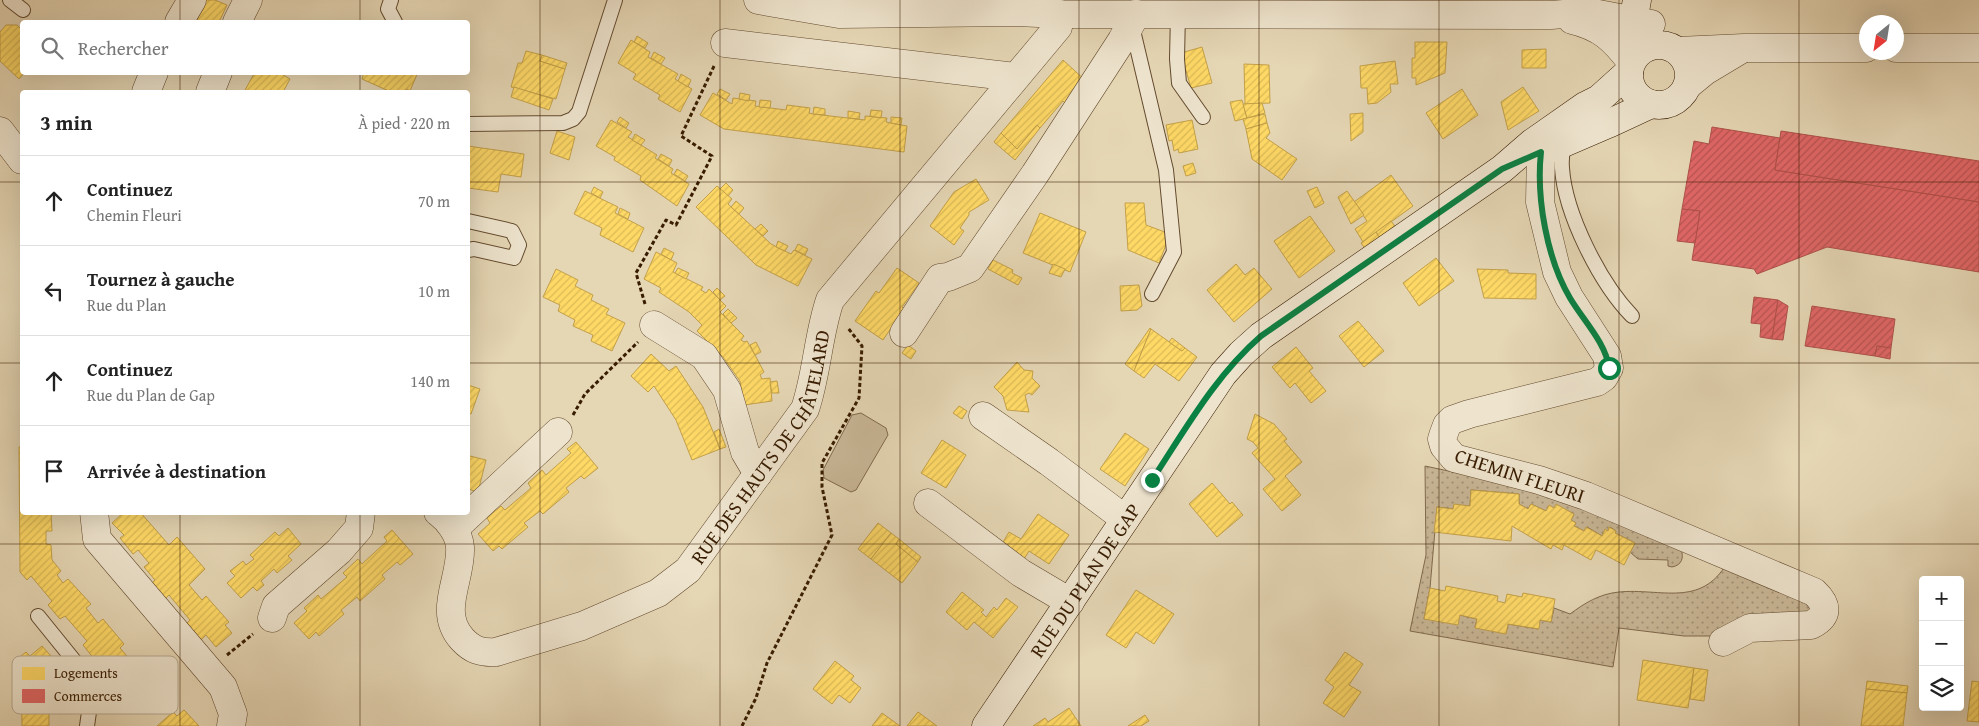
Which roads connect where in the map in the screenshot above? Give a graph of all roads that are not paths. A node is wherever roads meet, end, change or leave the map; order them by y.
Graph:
1 (10, 0) edge
2 (192, 0) edge
3 (248, 0) edge
4 (391, 0) edge
5 (615, 0) edge
6 (758, 0) edge
7 (23, 10) dead end
8 (1178, 13) junction
9 (1060, 14) junction
10 (1551, 15) junction
11 (1134, 18) junction
12 (181, 20) edge
13 (238, 20) edge
14 (394, 20) edge
15 (1650, 23) edge
16 (725, 43) road end
17 (1744, 48) junction
18 (1859, 48) edge
19 (1904, 48) edge
20 (1979, 48) edge
21 (1632, 63) junction
22 (153, 75) edge
23 (217, 75) edge
24 (1015, 76) junction
25 (1688, 85) junction
26 (147, 90) edge
27 (211, 90) edge
28 (1651, 104) junction
29 (1585, 106) junction
30 (1203, 117) dead end
31 (470, 124) edge
32 (0, 131) edge
33 (1552, 148) junction
34 (20, 157) edge
35 (1502, 169) junction
36 (470, 221) edge
37 (470, 249) edge
38 (1152, 294) dead end
39 (1632, 316) dead end
40 (654, 325) road end
41 (904, 333) dead end
42 (983, 416) dead end
43 (558, 432) road end
44 (758, 474) junction
45 (470, 502) edge
46 (928, 503) dead end
47 (94, 515) edge
48 (361, 515) edge
49 (1125, 519) junction
50 (446, 521) edge
51 (1070, 602) junction
52 (38, 616) dead end
53 (272, 618) road end
54 (1723, 642) dead end
55 (70, 656) edge
56 (231, 726) edge
57 (986, 726) edge

1 - 7 lane
2 - 12 street
3 - 13 street
4 - 14 lane
5 - 31 lane
6 - 9 street
8 - 10 street
8 - 11 street
8 - 30 lane
9 - 11 street
9 - 24 street, RUE DES HAUTS DE CHÂTELARD
10 - 15 street
10 - 21 street
11 - 38 lane
11 - 41 street
15 - 17 street
15 - 21 street
15 - 25 street
16 - 24 street
17 - 18 street
17 - 25 street
19 - 20 street
21 - 28 street
21 - 29 street
22 - 26 street
23 - 27 street
24 - 44 street, RUE DES HAUTS DE CHÂTELARD
25 - 28 street
28 - 33 street
29 - 33 lane
29 - 35 street
32 - 34 street
33 - 35 street
33 - 39 lane
33 - 54 street, CHEMIN FLEURI
35 - 49 street, RUE DU PLAN DE GAP
36 - 37 lane
40 - 44 street
42 - 49 street
43 - 45 street
44 - 50 street, RUE DES HAUTS DE CHÂTELARD
46 - 51 street
47 - 56 street
48 - 53 street
49 - 51 street, RUE DU PLAN DE GAP
51 - 57 street, RUE DU PLAN DE GAP
52 - 55 lane

